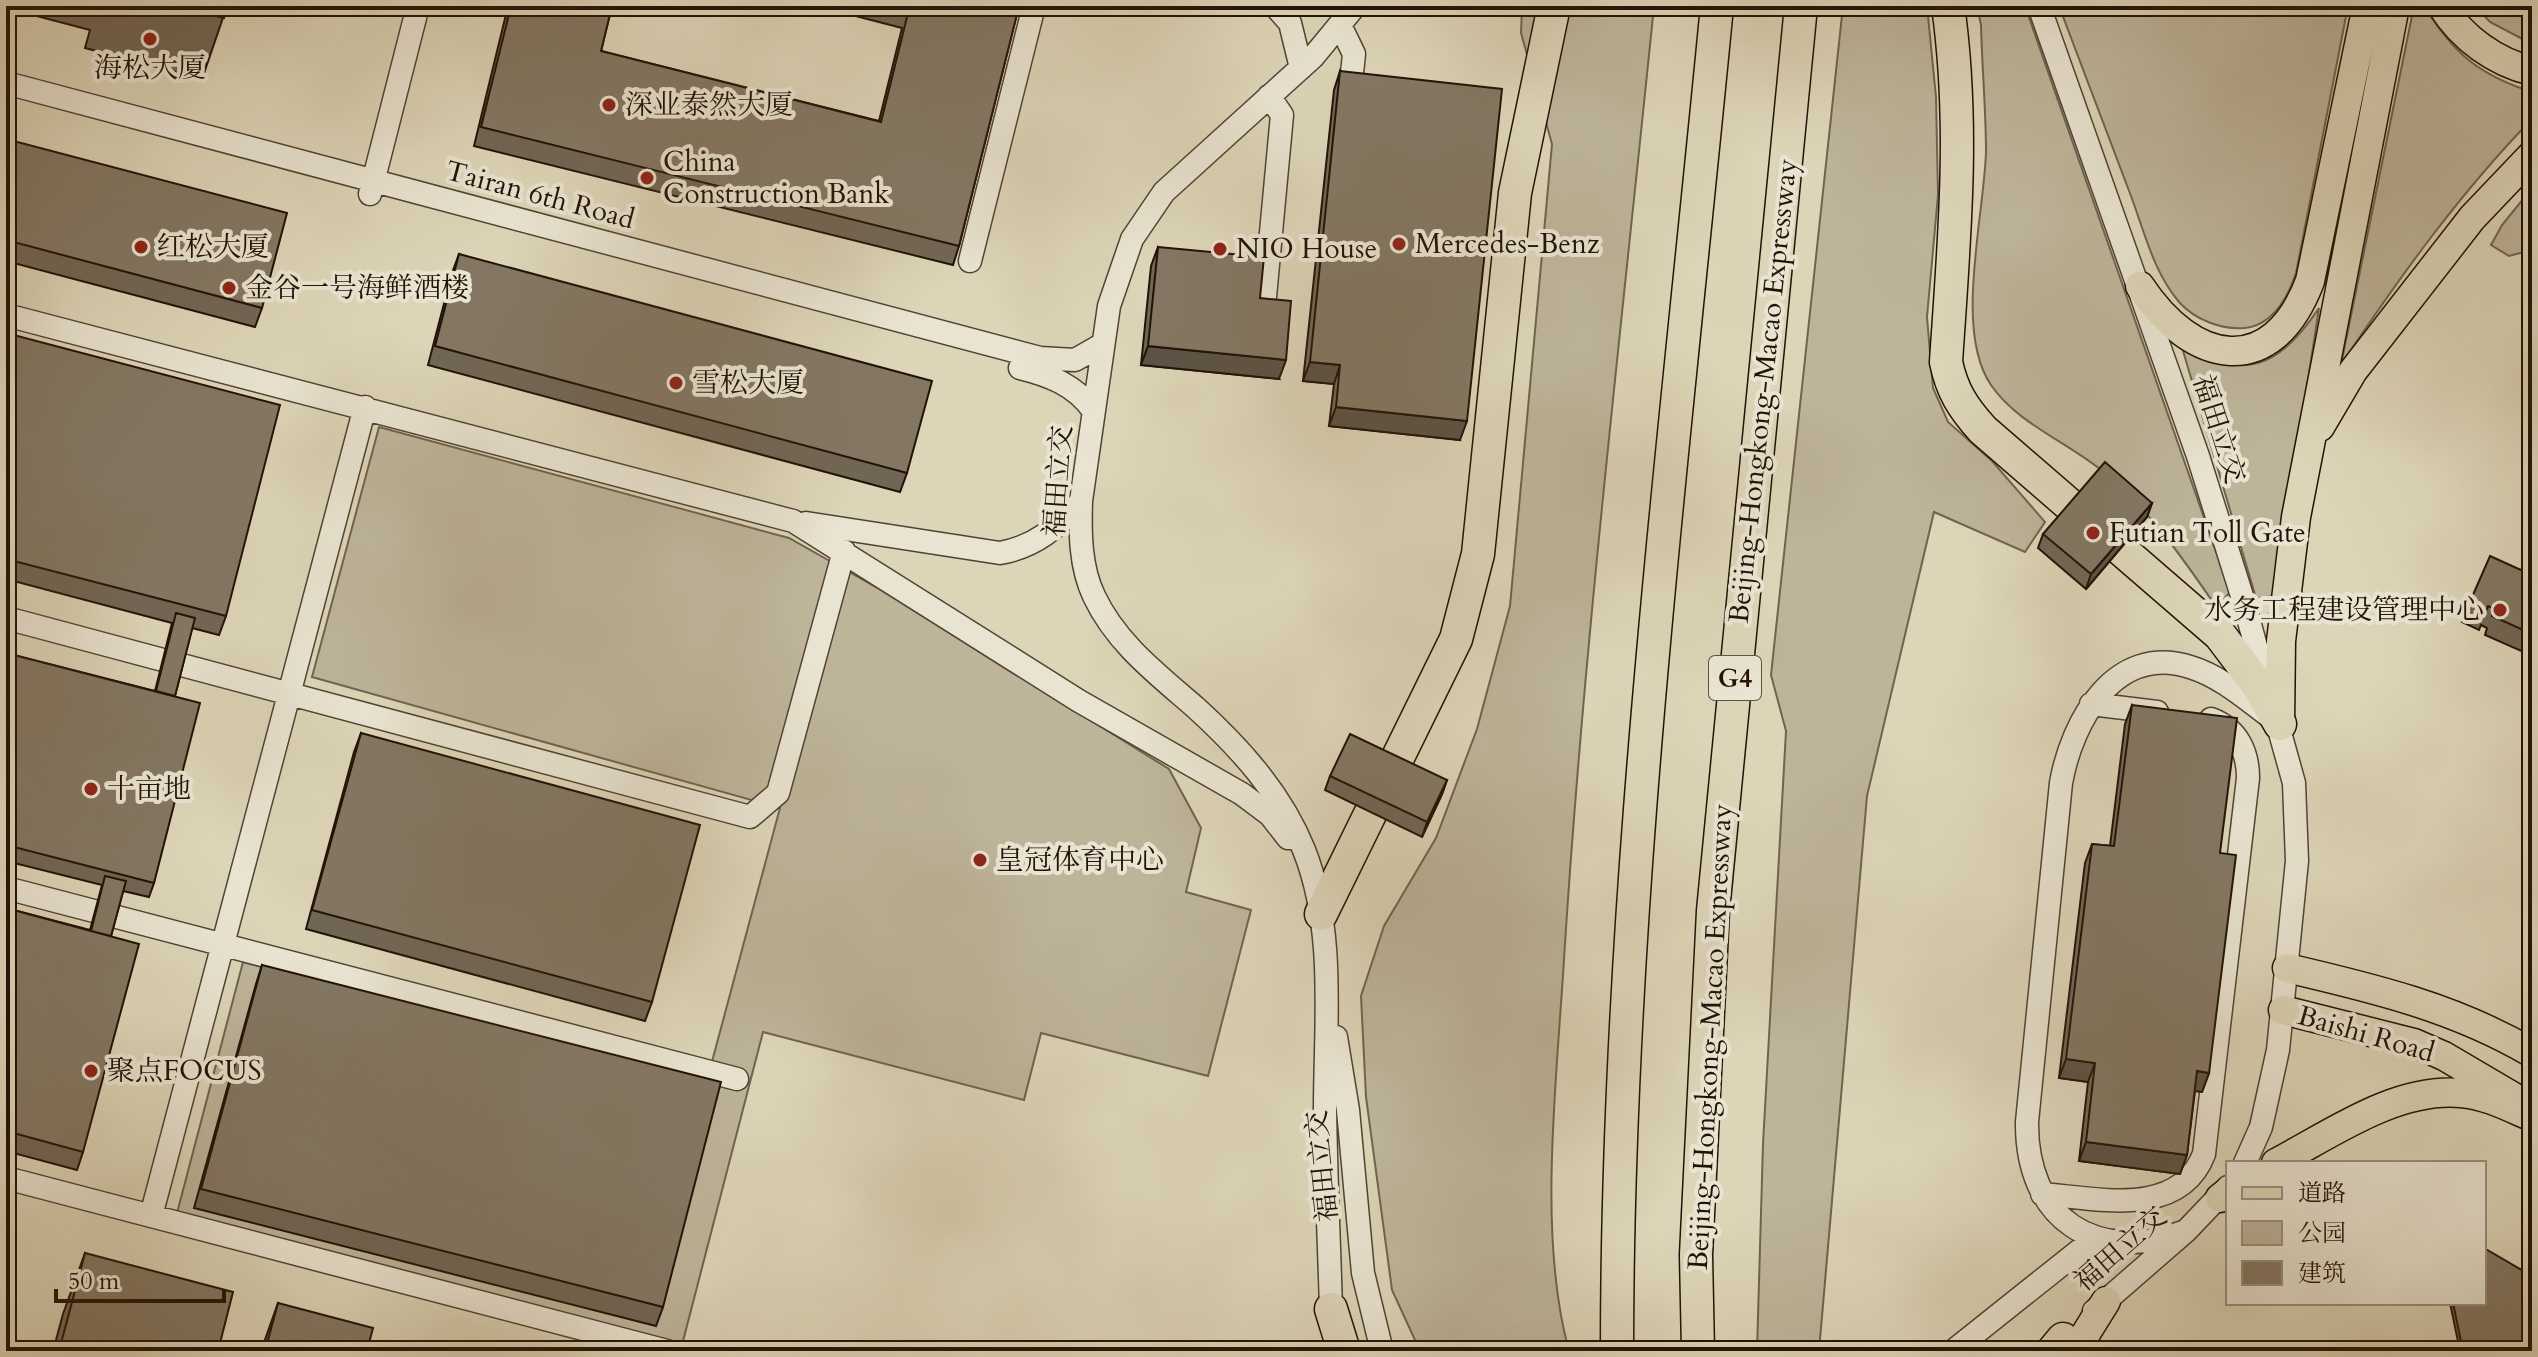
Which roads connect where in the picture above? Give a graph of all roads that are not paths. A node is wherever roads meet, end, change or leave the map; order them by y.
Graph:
1 (418, 6) edge
2 (1034, 6) edge
3 (1275, 6) edge
4 (1355, 6) edge
5 (1554, 6) edge
6 (1717, 6) edge
7 (1801, 6) edge
8 (1948, 6) edge
9 (2039, 6) edge
10 (2367, 6) edge
11 (2395, 6) edge
12 (2442, 6) edge
13 (1340, 25) junction
14 (1301, 68) junction
15 (2532, 71) edge
16 (6, 83) edge
17 (1350, 92) edge
18 (1269, 96) junction
19 (6, 97) edge
20 (2532, 155) edge
21 (372, 188) junction
22 (970, 261) dead end
23 (2140, 286) junction
24 (6, 315) edge
25 (1263, 318) edge
26 (1103, 344) junction
27 (365, 407) junction
28 (1093, 410) junction
29 (2306, 456) junction
30 (1081, 501) junction
31 (793, 521) junction
32 (844, 551) junction
33 (6, 618) edge
34 (290, 694) junction
35 (2091, 704) junction
36 (2280, 724) junction
37 (1312, 878) junction
38 (6, 888) edge
39 (1321, 914) junction
40 (224, 945) junction
41 (2287, 968) junction
42 (1325, 973) junction
43 (2283, 1010) junction
44 (2532, 1053) edge
45 (737, 1079) dead end
46 (2532, 1109) edge
47 (2532, 1117) edge
48 (2246, 1161) edge
49 (2280, 1161) edge
50 (6, 1178) edge
51 (2225, 1192) edge
52 (2042, 1194) junction
53 (151, 1216) junction
54 (2186, 1231) junction
55 (2095, 1238) junction
56 (2106, 1301) joint
57 (1331, 1309) junction
58 (2060, 1348) edge
59 (667, 1351) edge
60 (1326, 1351) edge
61 (1344, 1351) edge
62 (1382, 1351) edge
63 (1617, 1351) edge
64 (1698, 1351) edge
65 (1953, 1351) edge

1 - 21 street
2 - 22 street
3 - 14 street
4 - 13 street, 福田立交
5 - 39 highway
6 - 63 highway
7 - 64 highway, Beijing-Hongkong-Macao Expressway / G4
8 - 36 highway
9 - 23 street, 福田立交
10 - 23 main road
11 - 29 main road
12 - 15 main road
13 - 14 street, 福田立交
13 - 17 street
14 - 18 street, 福田立交
16 - 21 street, Tairan 6th Road
18 - 25 street
18 - 26 street, 福田立交
19 - 21 street, Tairan 6th Road
20 - 29 main road
21 - 26 street, Tairan 6th Road
21 - 28 street, Tairan 6th Road
23 - 36 street, 福田立交
24 - 27 street
26 - 28 street, 福田立交
27 - 31 street
27 - 34 street
28 - 30 street, 福田立交
29 - 36 main road
30 - 31 street
30 - 37 street, 福田立交
31 - 32 street
32 - 34 street
32 - 37 street
33 - 34 street
34 - 40 street
35 - 36 street
35 - 52 street
35 - 52 street
36 - 41 street, 福田立交
37 - 39 street, 福田立交
38 - 40 street
39 - 42 street, 福田立交
40 - 45 street
40 - 53 street
41 - 43 street, 福田立交
41 - 44 main road, Baishi Road
42 - 57 street, 福田立交
42 - 62 street, 福田立交
43 - 46 main road, Baishi Road
43 - 48 street, 福田立交
47 - 49 main road
50 - 53 street
51 - 54 street, 福田立交
52 - 55 street
53 - 59 street
54 - 55 street
54 - 56 street, 福田立交
55 - 65 street
56 - 58 main road
57 - 60 main road
57 - 61 highway

